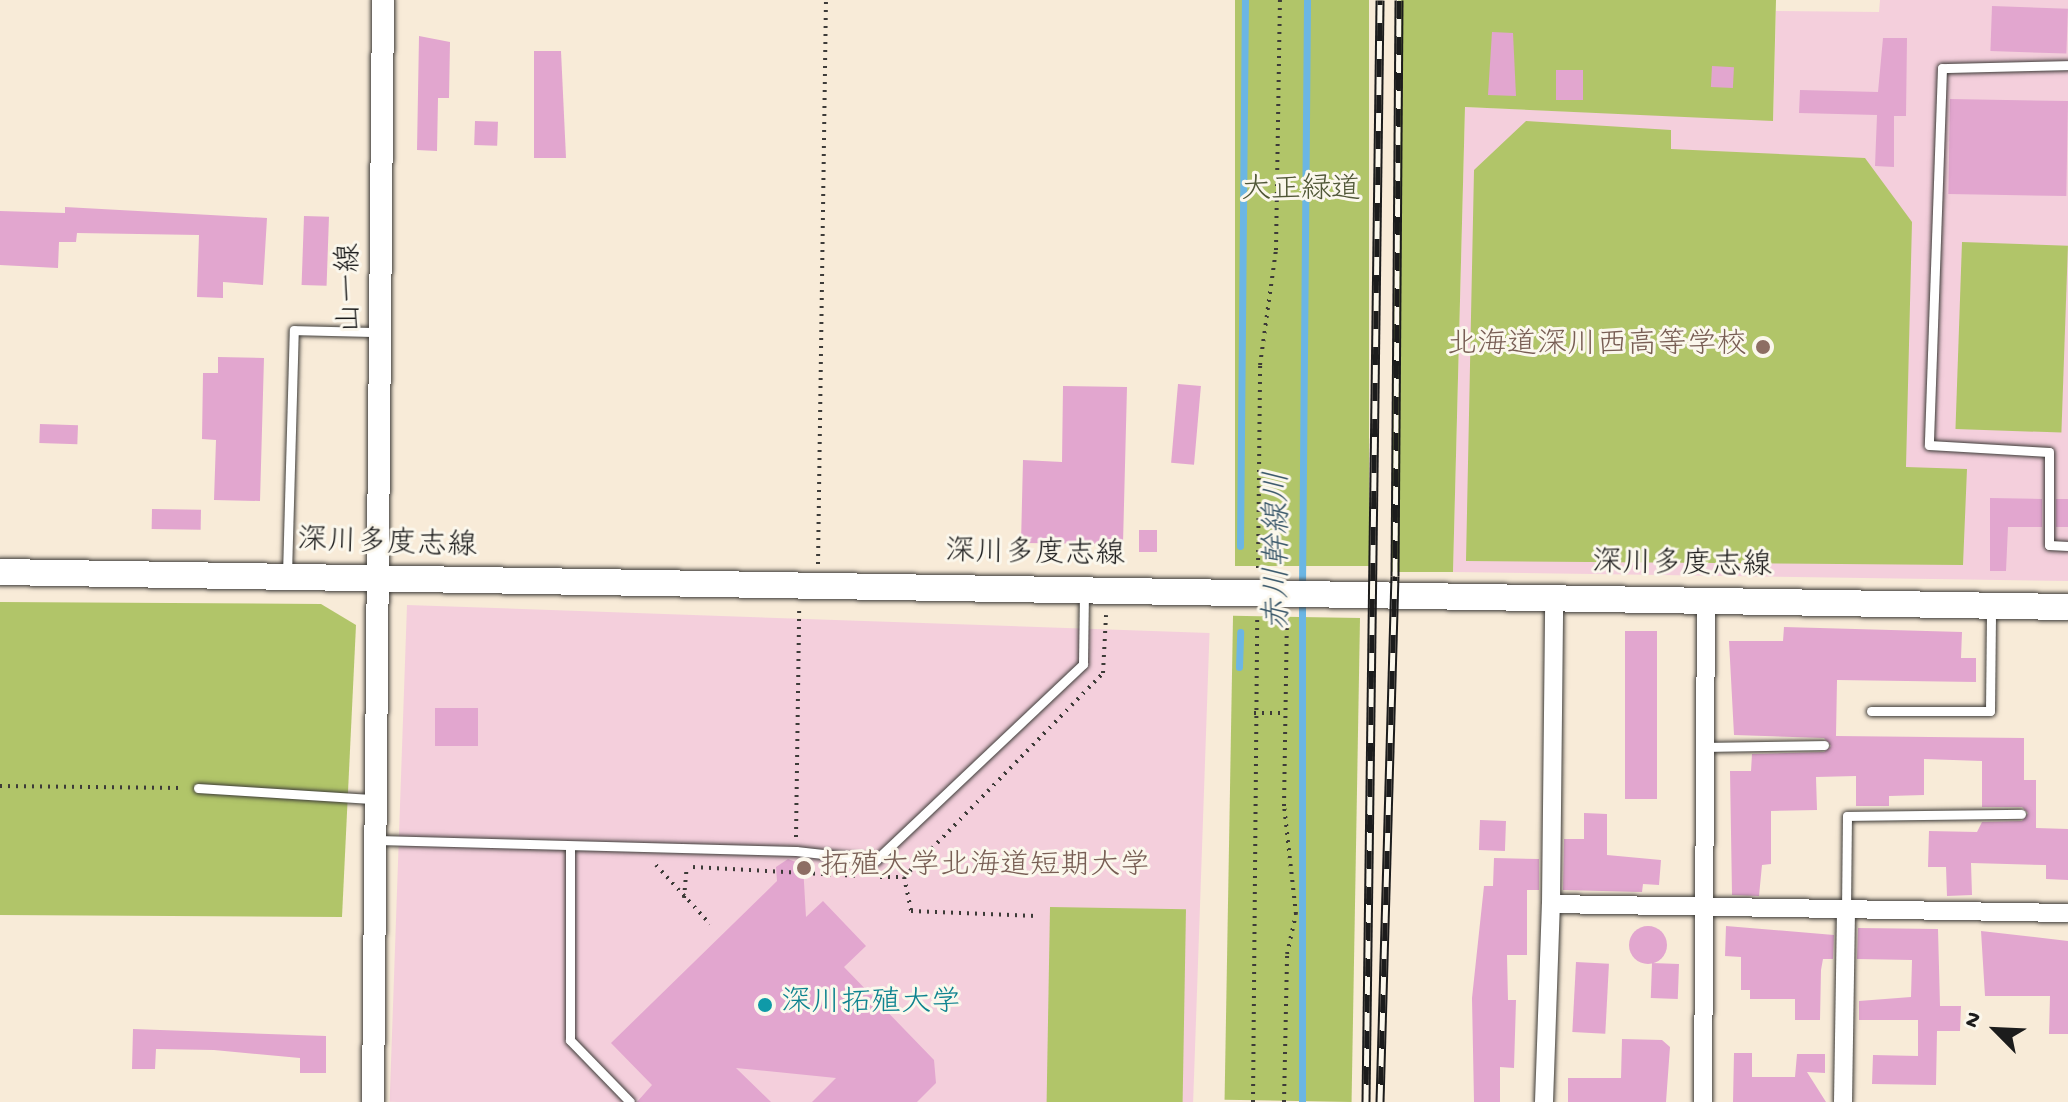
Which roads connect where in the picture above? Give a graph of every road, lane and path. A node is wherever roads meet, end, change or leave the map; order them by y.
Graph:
1 (383, 0) edge
2 (826, 0) edge
3 (1280, 0) edge
4 (2068, 65) edge
5 (382, 332) junction
6 (2068, 546) edge
7 (0, 572) edge
8 (287, 575) junction
9 (378, 577) junction
10 (818, 584) junction
11 (1095, 589) junction
12 (1258, 590) junction
13 (1554, 597) junction
14 (1706, 600) junction
15 (1991, 606) junction
16 (2068, 607) edge
17 (1287, 609) dead end
18 (1871, 711) dead end
19 (1254, 713) junction
20 (1283, 713) junction
21 (1824, 745) dead end
22 (1707, 747) junction
23 (0, 786) edge
24 (198, 788) joint
25 (375, 799) junction
26 (2021, 814) dead end
27 (377, 840) junction
28 (570, 848) junction
29 (796, 851) junction
30 (642, 865) dead end
31 (656, 865) junction
32 (687, 866) junction
33 (904, 877) junction
34 (684, 898) junction
35 (1551, 904) junction
36 (1708, 906) junction
37 (1846, 910) junction
38 (2068, 913) edge
39 (1037, 916) dead end
40 (710, 924) dead end
41 (373, 1102) edge
42 (630, 1102) edge
43 (1253, 1102) edge
44 (1284, 1102) edge
45 (1544, 1102) edge
46 (1703, 1102) edge
47 (1843, 1102) edge

1 - 5 street, 山一線
2 - 10 path
3 - 12 path
4 - 6 lane
5 - 8 lane
5 - 9 street, 山一線
7 - 8 main road, 深川多度志線
8 - 9 main road, 深川多度志線
9 - 10 main road, 深川多度志線
9 - 25 street, 山一線
10 - 11 main road, 深川多度志線
10 - 29 path
11 - 12 main road, 深川多度志線
11 - 29 lane
11 - 33 path
12 - 13 main road, 深川多度志線
12 - 19 path
13 - 14 main road, 深川多度志線
13 - 35 street
14 - 15 main road, 深川多度志線
14 - 22 street
15 - 16 main road, 深川多度志線
15 - 18 lane
17 - 20 path
19 - 20 path
19 - 43 path
20 - 44 path
21 - 22 lane
22 - 36 street
23 - 24 path
24 - 25 lane
25 - 27 street, 山一線
26 - 37 lane
27 - 28 lane
27 - 41 street, 山一線
28 - 29 lane
28 - 42 lane
30 - 31 path
31 - 32 path
31 - 34 path
32 - 33 path
32 - 34 path
33 - 39 path
34 - 40 path
35 - 36 street
35 - 45 street
36 - 37 street
36 - 46 street
37 - 38 street
37 - 47 street

